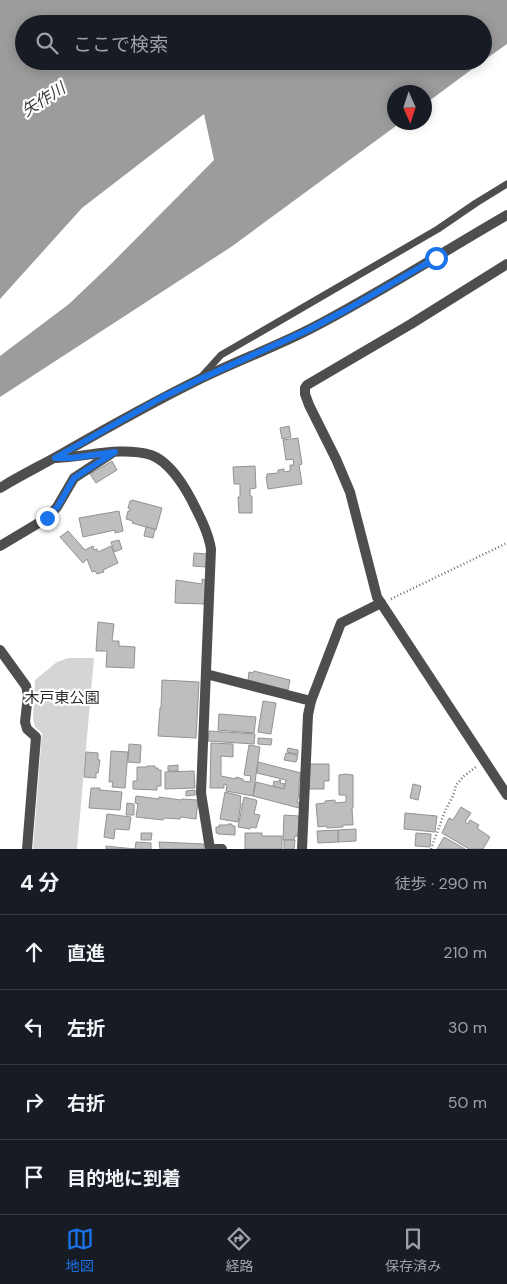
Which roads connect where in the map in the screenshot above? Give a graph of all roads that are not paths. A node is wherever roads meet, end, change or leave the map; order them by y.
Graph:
1 (507, 184) edge
2 (507, 214) edge
3 (507, 264) edge
4 (198, 380) junction
5 (115, 452) junction
6 (55, 458) junction
7 (0, 488) edge
8 (0, 546) edge
9 (381, 604) junction
10 (0, 650) edge
11 (206, 674) junction
12 (311, 701) junction
13 (507, 795) edge
14 (27, 849) edge
15 (210, 849) edge
16 (222, 849) edge
17 (302, 849) edge

1 - 4 lane
2 - 4 street
3 - 9 street
4 - 6 street
5 - 6 street
5 - 8 street
5 - 11 street
6 - 7 street
9 - 12 street
9 - 13 street
10 - 14 street
11 - 12 street
11 - 15 street
12 - 17 street
15 - 16 street

